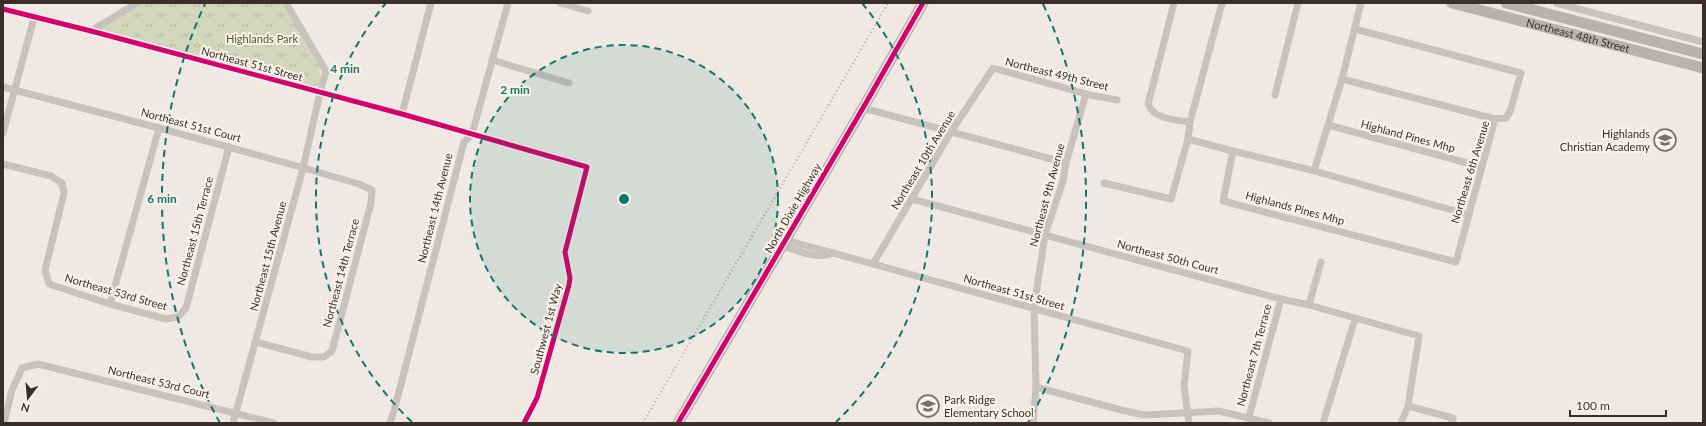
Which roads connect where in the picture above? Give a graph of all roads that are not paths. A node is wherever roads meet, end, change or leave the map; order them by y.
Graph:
1 (137, 3) edge
2 (286, 3) edge
3 (431, 3) edge
4 (508, 3) edge
5 (560, 3) edge
6 (923, 3) edge
7 (1174, 3) edge
8 (1222, 3) edge
9 (1298, 3) edge
10 (1361, 3) edge
11 (1452, 3) edge
12 (1506, 3) edge
13 (1556, 3) edge
14 (3, 9) edge
15 (588, 11) dead end
16 (34, 18) junction
17 (1354, 29) junction
18 (91, 31) junction
19 (1703, 42) edge
20 (1703, 54) edge
21 (492, 60) junction
22 (993, 68) joint
23 (1703, 68) edge
24 (1342, 79) junction
25 (570, 83) dead end
26 (3, 87) edge
27 (14, 90) junction
28 (320, 93) junction
29 (1086, 94) junction
30 (1275, 96) dead end
31 (1116, 100) dead end
32 (864, 108) junction
33 (402, 114) junction
34 (1495, 119) junction
35 (1190, 122) junction
36 (1328, 125) junction
37 (159, 128) junction
38 (951, 132) junction
39 (3, 133) edge
40 (472, 134) junction
41 (1188, 139) junction
42 (229, 147) junction
43 (1233, 151) junction
44 (1066, 163) junction
45 (3, 164) edge
46 (587, 167) joint
47 (1482, 167) junction
48 (303, 168) junction
49 (1314, 171) junction
50 (1104, 183) dead end
51 (372, 190) joint
52 (912, 199) junction
53 (1468, 215) junction
54 (1045, 235) junction
55 (784, 243) junction
56 (1322, 262) dead end
57 (1456, 262) joint
58 (873, 264) junction
59 (1281, 299) junction
60 (110, 304) junction
61 (1309, 305) junction
62 (1034, 308) junction
63 (178, 317) joint
64 (1355, 319) junction
65 (256, 342) junction
66 (1036, 387) junction
67 (1408, 406) junction
68 (236, 412) junction
69 (1188, 412) junction
70 (1249, 417) junction
71 (1452, 420) edge
72 (4, 423) edge
73 (233, 423) edge
74 (274, 423) edge
75 (390, 423) edge
76 (524, 423) edge
77 (678, 423) edge
78 (1033, 423) edge
79 (1189, 423) edge
80 (1269, 423) edge
81 (1323, 423) edge
82 (1401, 423) edge

1 - 18 street
2 - 28 street, Northeast 15th Avenue
3 - 33 street
4 - 21 street, Northeast 14th Avenue
5 - 15 street
6 - 32 main road, North Dixie Highway
7 - 35 street
8 - 35 street
9 - 30 street
10 - 17 street
11 - 23 main road, Northeast 48th Street
12 - 20 main road, Northeast 48th Street
13 - 19 street
14 - 16 street, Northeast 51st Street
16 - 18 street, Northeast 51st Street
16 - 27 street
17 - 24 street
17 - 34 street, Northeast 6th Avenue
18 - 28 street, Northeast 51st Street
21 - 25 street
21 - 40 street, Northeast 14th Avenue
22 - 29 street, Northeast 49th Street
22 - 38 street, Northeast 10th Avenue
24 - 34 street
24 - 36 street
26 - 27 street, Northeast 51st Court
27 - 37 street, Northeast 51st Court
27 - 39 street
28 - 33 street, Northeast 51st Street
28 - 48 street, Northeast 15th Avenue
29 - 31 street, Northeast 49th Street
29 - 44 street, Northeast 9th Avenue
32 - 38 street
32 - 55 main road, North Dixie Highway
33 - 40 street, Northeast 51st Street
34 - 47 street, Northeast 6th Avenue
35 - 41 street
36 - 47 street, Highland Pines Mhp
36 - 49 street
37 - 42 street, Northeast 51st Court
37 - 60 street
38 - 44 street
38 - 52 street, Northeast 10th Avenue
40 - 46 street, Northeast 51st Street
40 - 75 street, Northeast 14th Avenue
41 - 43 street
41 - 50 street
42 - 48 street, Northeast 51st Court
42 - 63 street, Northeast 15th Terrace
43 - 49 street
43 - 57 street, Highlands Pines Mhp
44 - 54 street, Northeast 9th Avenue
45 - 60 street, Northeast 53rd Street
46 - 76 street, Southwest 1st Way
47 - 53 street, Northeast 6th Avenue
48 - 51 street, Northeast 51st Court
48 - 65 street, Northeast 15th Avenue
49 - 53 street
51 - 65 street, Northeast 14th Terrace
52 - 54 street, Northeast 50th Court
52 - 58 street, Northeast 10th Avenue
53 - 57 street, Northeast 6th Avenue
54 - 59 street, Northeast 50th Court
54 - 62 street, Northeast 9th Avenue
55 - 58 street, Northeast 51st Street
55 - 77 main road, North Dixie Highway
56 - 61 street
58 - 62 street, Northeast 51st Street
59 - 61 street, Northeast 50th Court
59 - 70 street, Northeast 7th Terrace
60 - 63 street, Northeast 53rd Street
61 - 64 street, Northeast 50th Court
62 - 66 street, Northeast 9th Avenue
62 - 69 street, Northeast 51st Street
64 - 67 street, Northeast 50th Court
64 - 81 street
65 - 68 street, Northeast 15th Avenue
66 - 69 street
66 - 78 street, Northeast 9th Avenue
67 - 71 street
67 - 82 street
68 - 72 street, Northeast 53rd Court
68 - 73 street, Northeast 15th Avenue
68 - 74 street, Northeast 53rd Court
69 - 70 street
69 - 79 street
70 - 80 street

